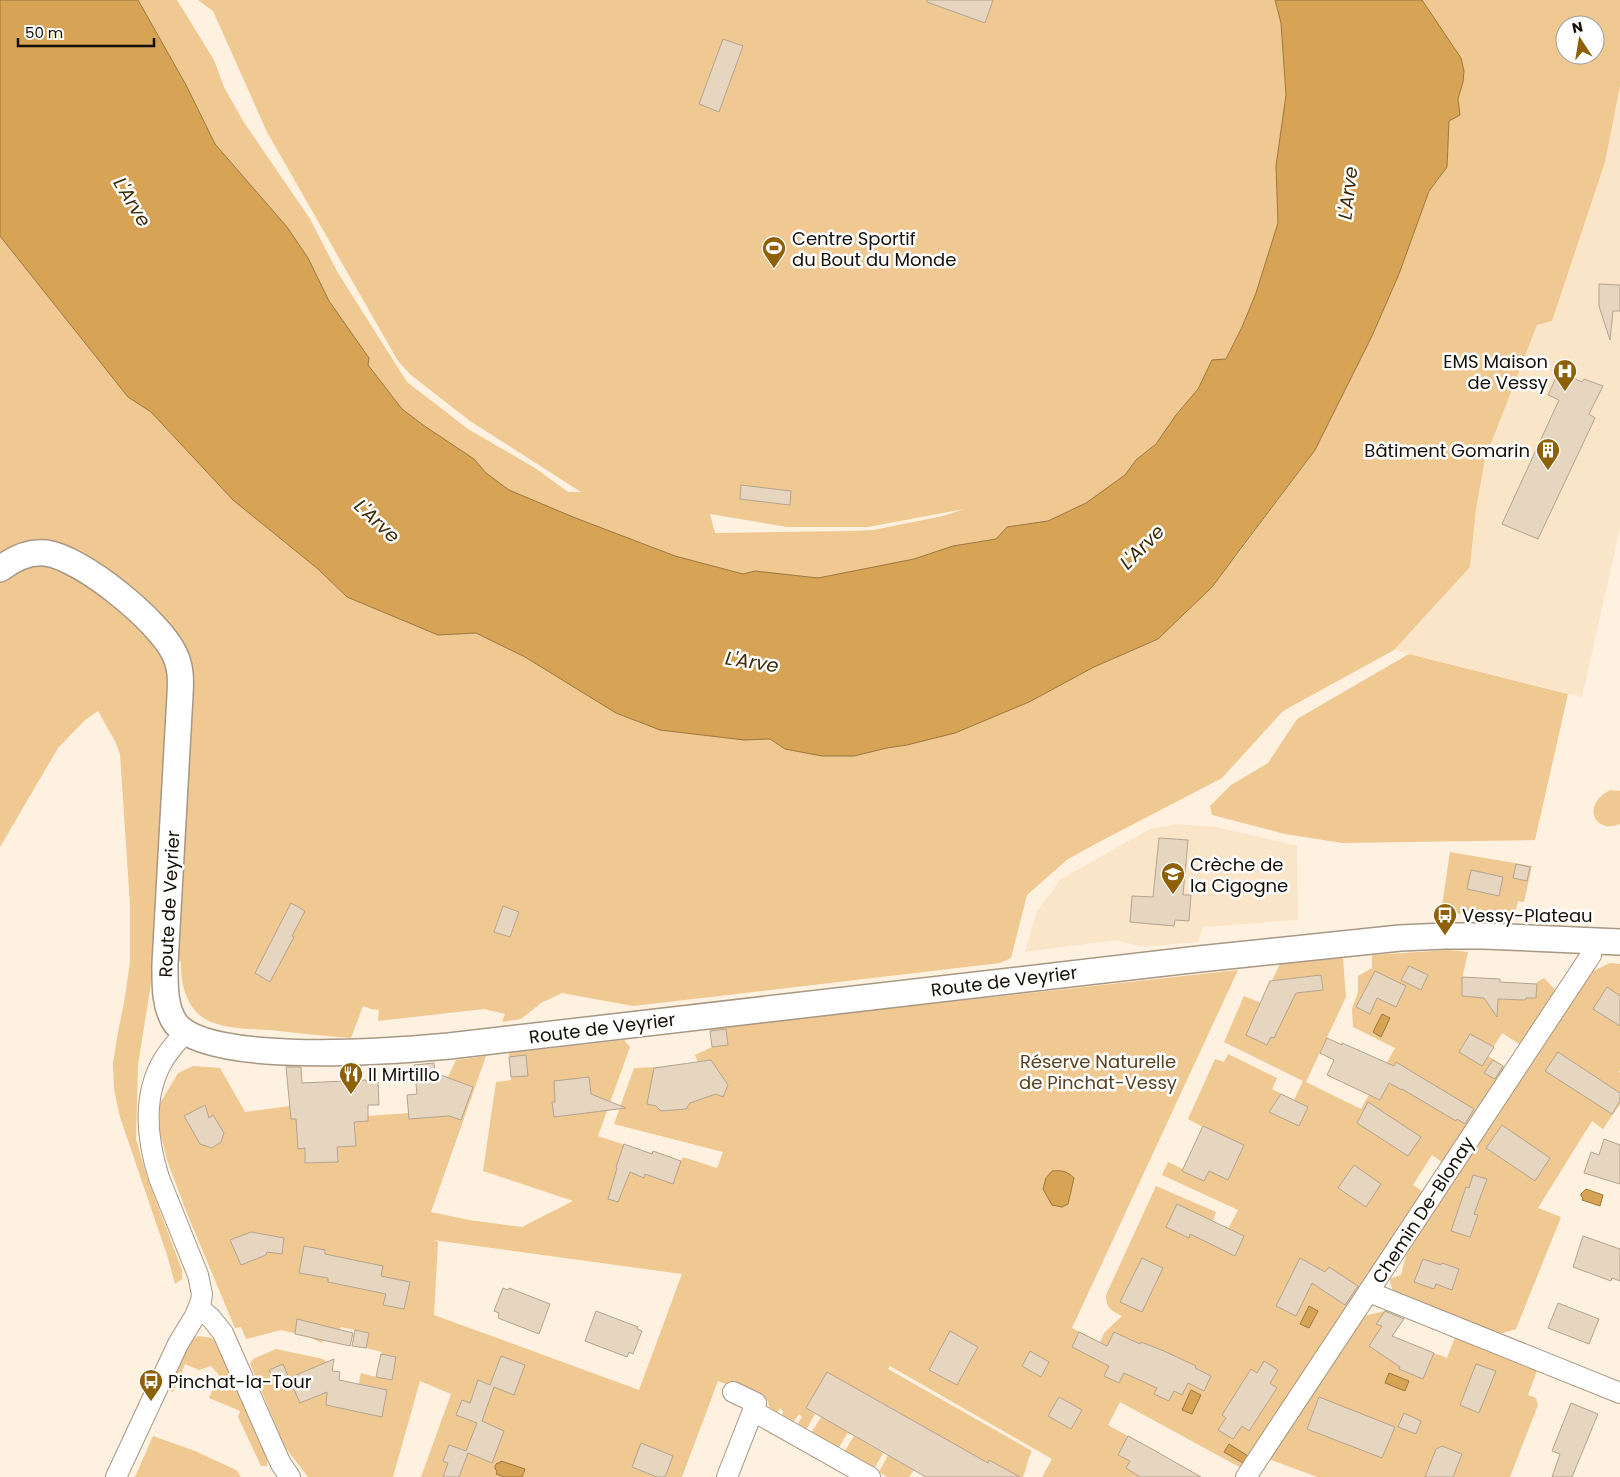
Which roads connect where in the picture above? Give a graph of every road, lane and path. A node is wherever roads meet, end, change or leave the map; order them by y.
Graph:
1 (0, 569) edge
2 (1593, 941) junction
3 (1620, 942) edge
4 (185, 1032) junction
5 (1369, 1292) junction
6 (199, 1308) junction
7 (733, 1392) dead end
8 (1620, 1393) edge
9 (753, 1411) junction
10 (116, 1477) edge
11 (290, 1477) edge
12 (728, 1477) edge
13 (870, 1477) edge
14 (1246, 1477) edge

1 - 4 main road, Route de Veyrier
2 - 3 main road, Route de Veyrier
2 - 4 main road, Route de Veyrier
2 - 5 street, Chemin De-Blonay
4 - 6 street
5 - 8 street
5 - 14 street, Chemin De-Blonay
6 - 10 street
6 - 11 street
7 - 9 street
9 - 12 street
9 - 13 street

